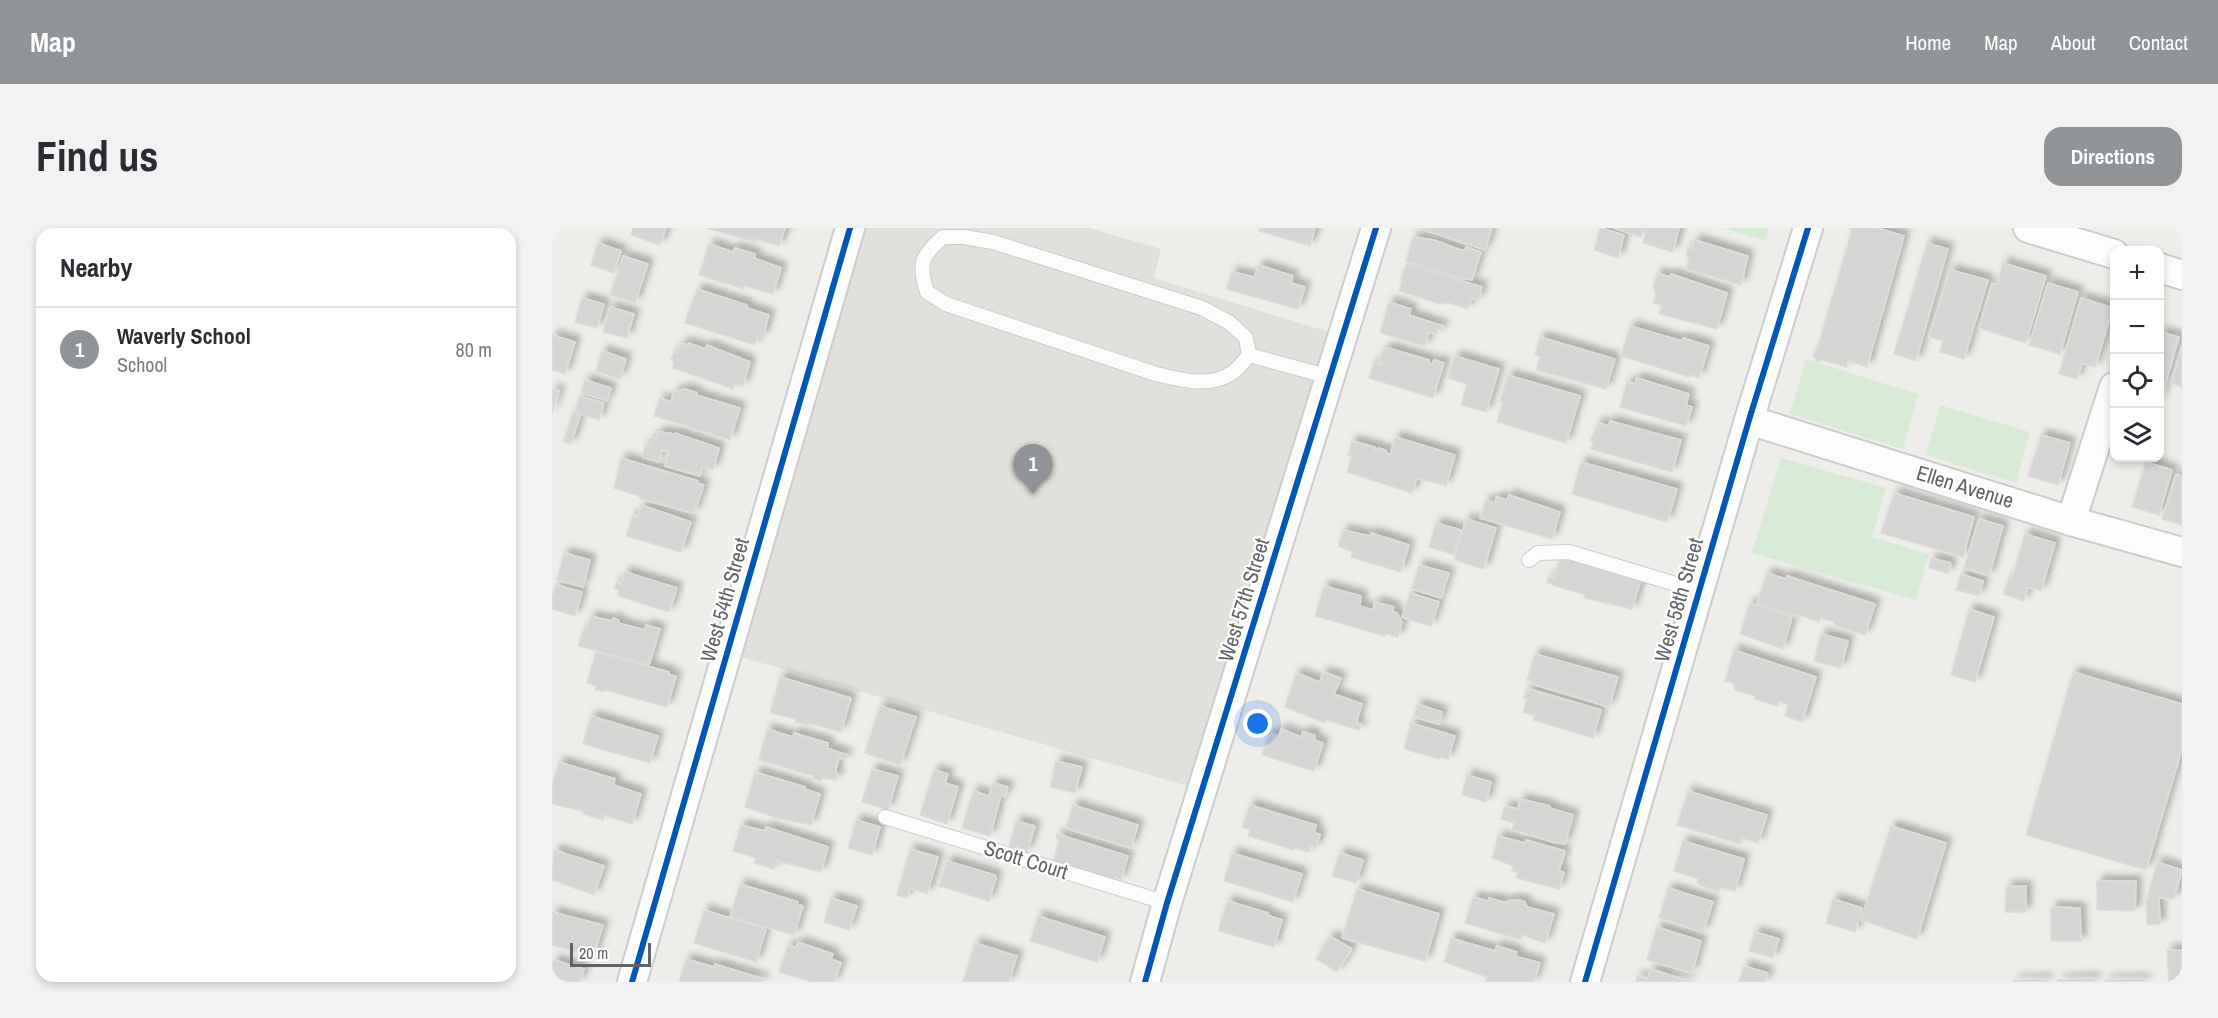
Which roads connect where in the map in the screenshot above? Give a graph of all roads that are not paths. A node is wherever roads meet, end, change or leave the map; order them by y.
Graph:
1 (850, 228) edge
2 (1376, 228) edge
3 (1808, 228) edge
4 (2028, 228) edge
5 (2110, 253) edge
6 (2164, 269) edge
7 (2182, 275) edge
8 (1249, 356) junction
9 (1330, 377) junction
10 (2110, 402) edge
11 (1749, 420) junction
12 (2071, 520) junction
13 (2182, 552) edge
14 (1529, 560) dead end
15 (1699, 591) junction
16 (885, 816) dead end
17 (1167, 903) junction
18 (632, 982) edge
19 (1145, 982) edge
20 (1585, 982) edge

1 - 18 street, West 54th Street
2 - 9 street, West 57th Street
3 - 11 street, West 58th Street
4 - 5 street
6 - 7 street
8 - 8 lane
8 - 9 lane
9 - 17 street, West 57th Street
10 - 12 street
11 - 12 street, Ellen Avenue
11 - 15 street, West 58th Street
12 - 13 street, Ellen Avenue
14 - 15 lane
15 - 20 street, West 58th Street
16 - 17 lane, Scott Court
17 - 19 street, West 57th Street

